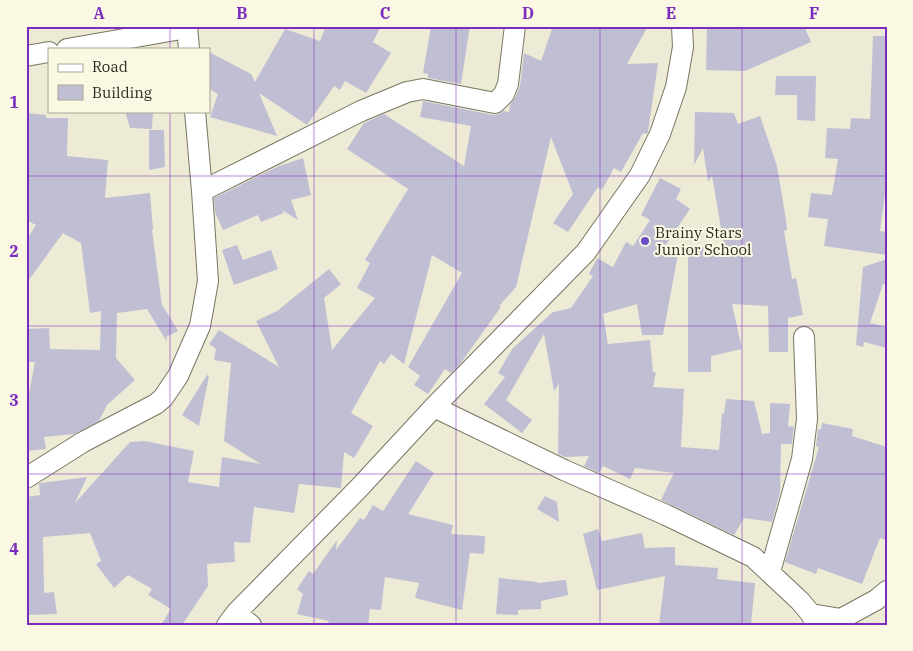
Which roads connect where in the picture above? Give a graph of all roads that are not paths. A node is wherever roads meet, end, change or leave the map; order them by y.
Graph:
1 (515, 26) edge
2 (682, 26) edge
3 (187, 27) edge
4 (72, 48) edge
5 (189, 48) edge
6 (48, 52) edge
7 (26, 56) edge
8 (195, 112) edge
9 (202, 190) junction
10 (804, 337) dead end
11 (434, 407) junction
12 (26, 478) edge
13 (770, 572) junction
14 (887, 591) edge
15 (814, 619) edge
16 (238, 621) edge

1 - 9 street
2 - 11 street
3 - 4 street
3 - 5 street
6 - 7 street
8 - 9 street
9 - 12 street
10 - 13 street
11 - 13 street
11 - 16 street
13 - 15 street
14 - 15 street

